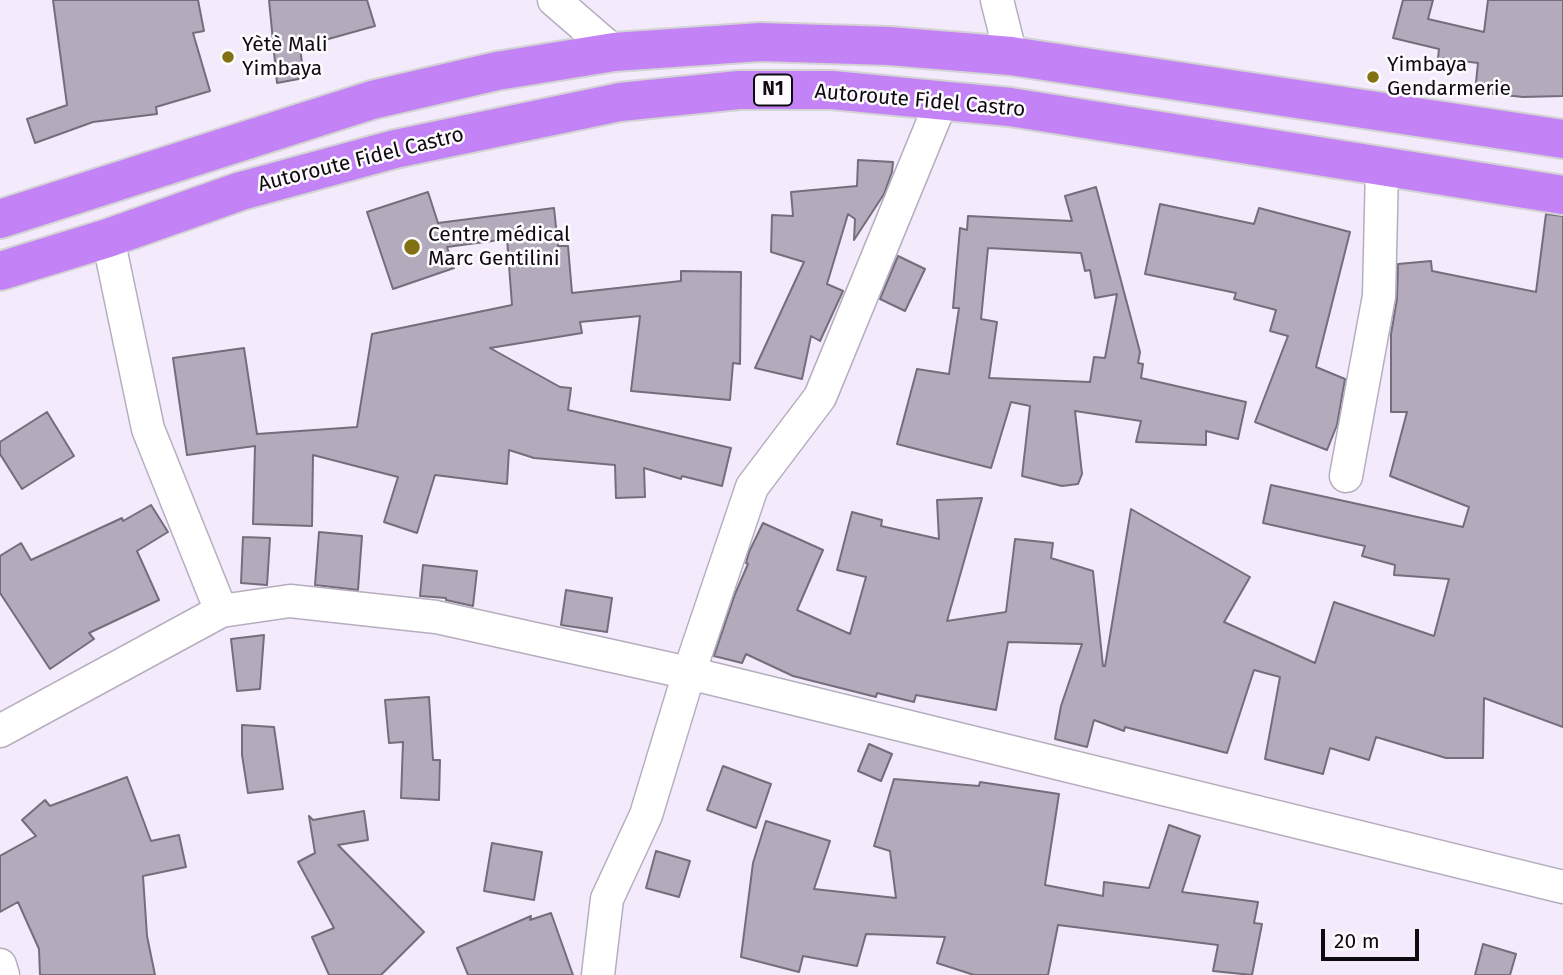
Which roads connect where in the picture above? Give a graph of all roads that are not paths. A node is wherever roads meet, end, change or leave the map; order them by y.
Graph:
1 (554, 0) edge
2 (997, 0) edge
3 (614, 52) junction
4 (1011, 56) junction
5 (942, 100) junction
6 (1563, 139) edge
7 (1382, 168) junction
8 (1563, 195) edge
9 (0, 219) edge
10 (108, 238) junction
11 (0, 271) edge
12 (1346, 476) dead end
13 (220, 611) junction
14 (689, 673) junction
15 (0, 731) edge
16 (1563, 887) edge
17 (0, 965) edge
18 (3, 975) edge
19 (598, 975) edge

1 - 3 street
2 - 4 street
3 - 4 highway
3 - 9 highway
4 - 6 highway
5 - 7 highway, Autoroute Fidel Castro / N1
5 - 10 highway, Autoroute Fidel Castro / N1
5 - 14 street
7 - 8 highway, Autoroute Fidel Castro / N1
7 - 12 street
10 - 11 highway, Autoroute Fidel Castro / N1
10 - 13 street
13 - 14 street
13 - 15 street
14 - 16 street
14 - 19 street
17 - 18 street

